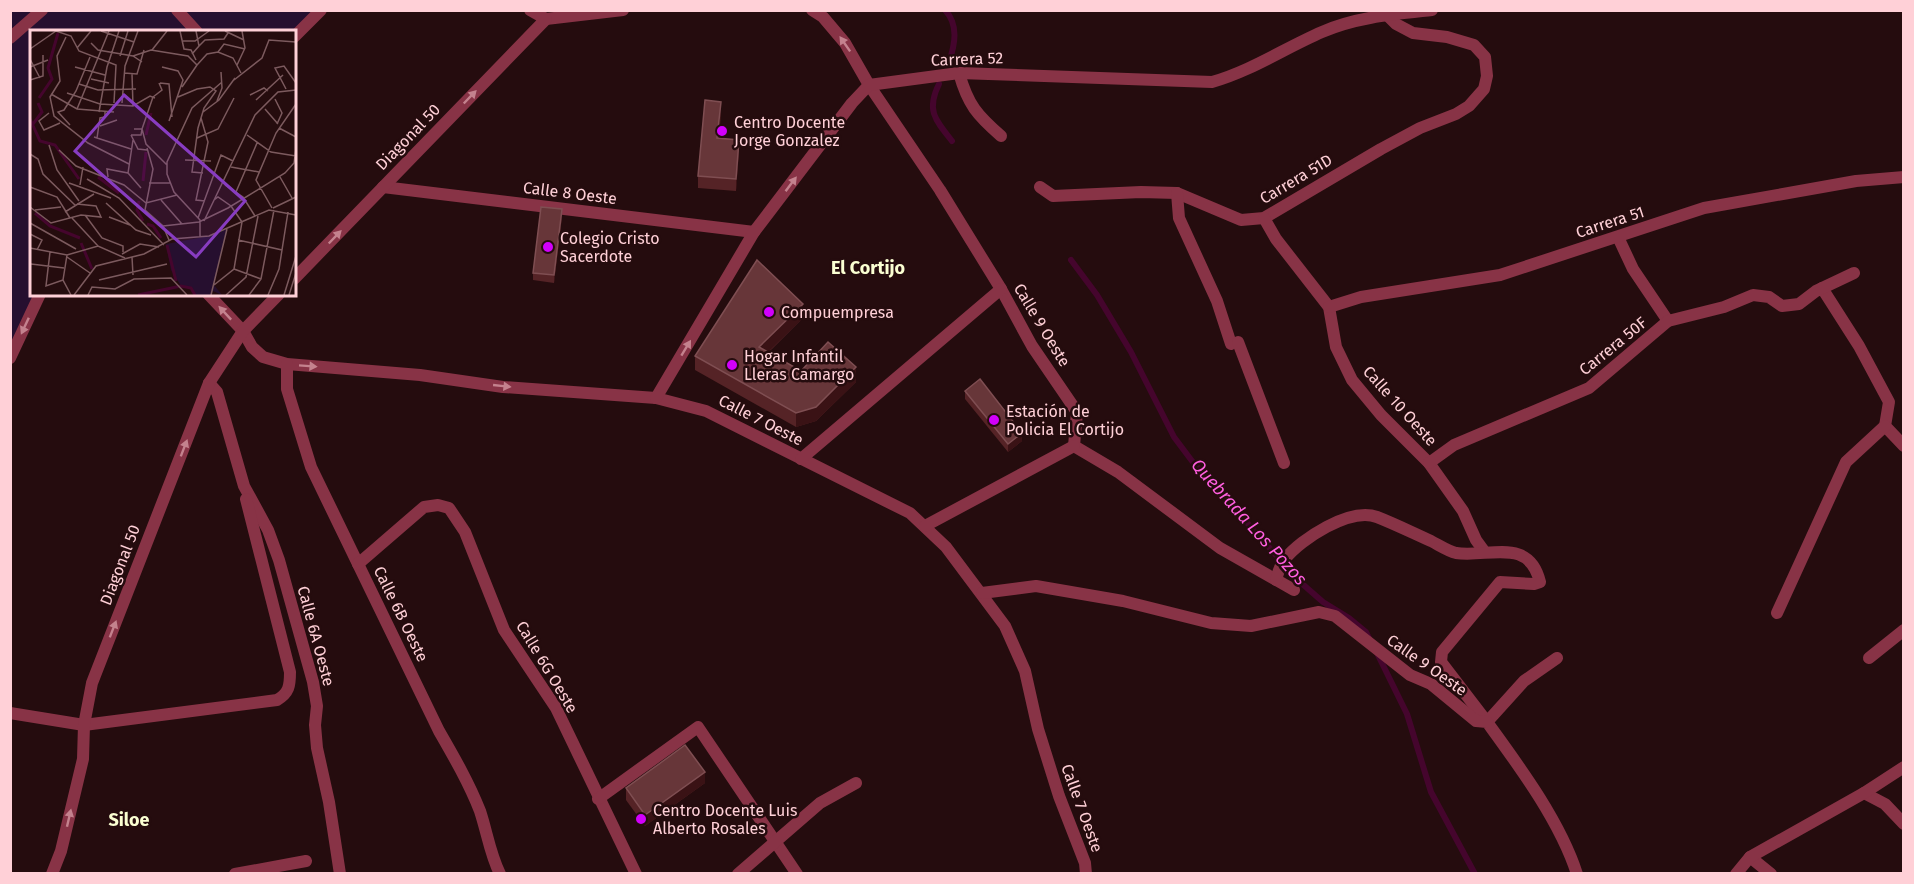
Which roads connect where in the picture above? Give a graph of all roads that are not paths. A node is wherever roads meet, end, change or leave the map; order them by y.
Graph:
1 (42, 10) edge
2 (177, 10) edge
3 (321, 10) edge
4 (530, 10) edge
5 (622, 10) edge
6 (812, 10) edge
7 (1432, 10) edge
8 (1386, 14) junction
9 (546, 19) junction
10 (195, 30) edge
11 (296, 35) edge
12 (10, 38) edge
13 (959, 73) junction
14 (869, 85) junction
15 (1001, 136) dead end
16 (1904, 177) edge
17 (383, 187) junction
18 (1040, 187) dead end
19 (1177, 193) junction
20 (1264, 218) junction
21 (754, 232) junction
22 (1618, 237) junction
23 (1854, 273) dead end
24 (296, 277) edge
25 (1822, 288) junction
26 (1001, 289) junction
27 (39, 296) edge
28 (210, 296) edge
29 (277, 296) edge
30 (1329, 307) junction
31 (1668, 321) junction
32 (243, 332) junction
33 (10, 358) edge
34 (286, 364) junction
35 (209, 383) junction
36 (656, 398) junction
37 (1885, 426) junction
38 (1074, 446) junction
39 (1904, 446) edge
40 (801, 459) junction
41 (1284, 463) dead end
42 (1429, 463) junction
43 (244, 486) junction
44 (925, 526) junction
45 (1484, 551) junction
46 (358, 564) junction
47 (1276, 580) junction
48 (1294, 590) dead end
49 (982, 593) junction
50 (1777, 613) dead end
51 (1904, 630) edge
52 (1557, 658) dead end
53 (1869, 658) dead end
54 (10, 713) edge
55 (1487, 722) junction
56 (84, 725) junction
57 (1904, 768) edge
58 (856, 783) dead end
59 (1864, 794) junction
60 (598, 799) junction
61 (1904, 824) edge
62 (775, 839) junction
63 (1750, 857) junction
64 (306, 861) dead end
65 (52, 873) edge
66 (235, 873) edge
67 (340, 873) edge
68 (500, 873) edge
69 (636, 873) edge
70 (738, 873) edge
71 (797, 873) edge
72 (1086, 873) edge
73 (1577, 873) edge
74 (1736, 873) edge
75 (1771, 873) edge

1 - 12 street
2 - 10 street
3 - 11 street
4 - 9 street
5 - 9 street
14 -> 6 street, Calle 9 Oeste
7 - 8 street, Carrera 52
8 - 13 street, Carrera 52
8 - 20 street, Carrera 51D
17 -> 9 street, Diagonal 50
13 - 14 street, Carrera 52
13 - 15 street
21 -> 14 street
14 - 26 street, Calle 9 Oeste
16 - 22 street, Carrera 51
17 - 21 street, Calle 8 Oeste
24 -> 17 street, Diagonal 50
18 - 19 street, Carrera 51D
19 - 20 street, Carrera 51D
19 - 41 street
20 - 30 street, Calle 10 Oeste
36 -> 21 street
22 - 30 street, Carrera 51
22 - 31 street
23 - 25 street, Carrera 50F
25 - 31 street, Carrera 50F
25 - 37 street
26 - 38 street, Calle 9 Oeste
26 - 40 street
27 -> 33 street
32 -> 28 street, Calle 7 Oeste
29 - 32 street, Diagonal 50
30 - 42 street, Calle 10 Oeste
31 - 42 street, Carrera 50F
32 - 34 street, Calle 7 Oeste
32 - 35 street, Diagonal 50
34 -> 36 street, Calle 7 Oeste
34 - 46 street, Calle 6B Oeste
35 - 43 street, Calle 6A Oeste
56 -> 35 street, Diagonal 50
36 - 40 street, Calle 7 Oeste
37 - 39 street
37 - 50 street
38 - 44 street
38 - 47 street
40 - 44 street, Calle 7 Oeste
42 - 45 street, Calle 10 Oeste
43 - 56 street, Calle 6A Oeste
43 - 67 street, Calle 6A Oeste
44 - 49 street, Calle 7 Oeste
45 - 47 street
45 - 55 street, Calle 9 Oeste
46 - 60 street, Calle 6G Oeste
46 - 68 street, Calle 6B Oeste
47 - 48 street
49 - 55 street, Calle 9 Oeste
49 - 72 street, Calle 7 Oeste
51 - 53 street
52 - 55 street
54 - 56 street
55 - 73 street, Calle 9 Oeste
65 -> 56 street, Diagonal 50
57 - 59 street
58 - 62 street
59 - 61 street
59 - 63 street
60 - 62 street
60 - 69 street, Calle 6G Oeste
62 - 70 street
62 - 71 street
63 - 74 street
63 - 75 street
64 - 66 street

